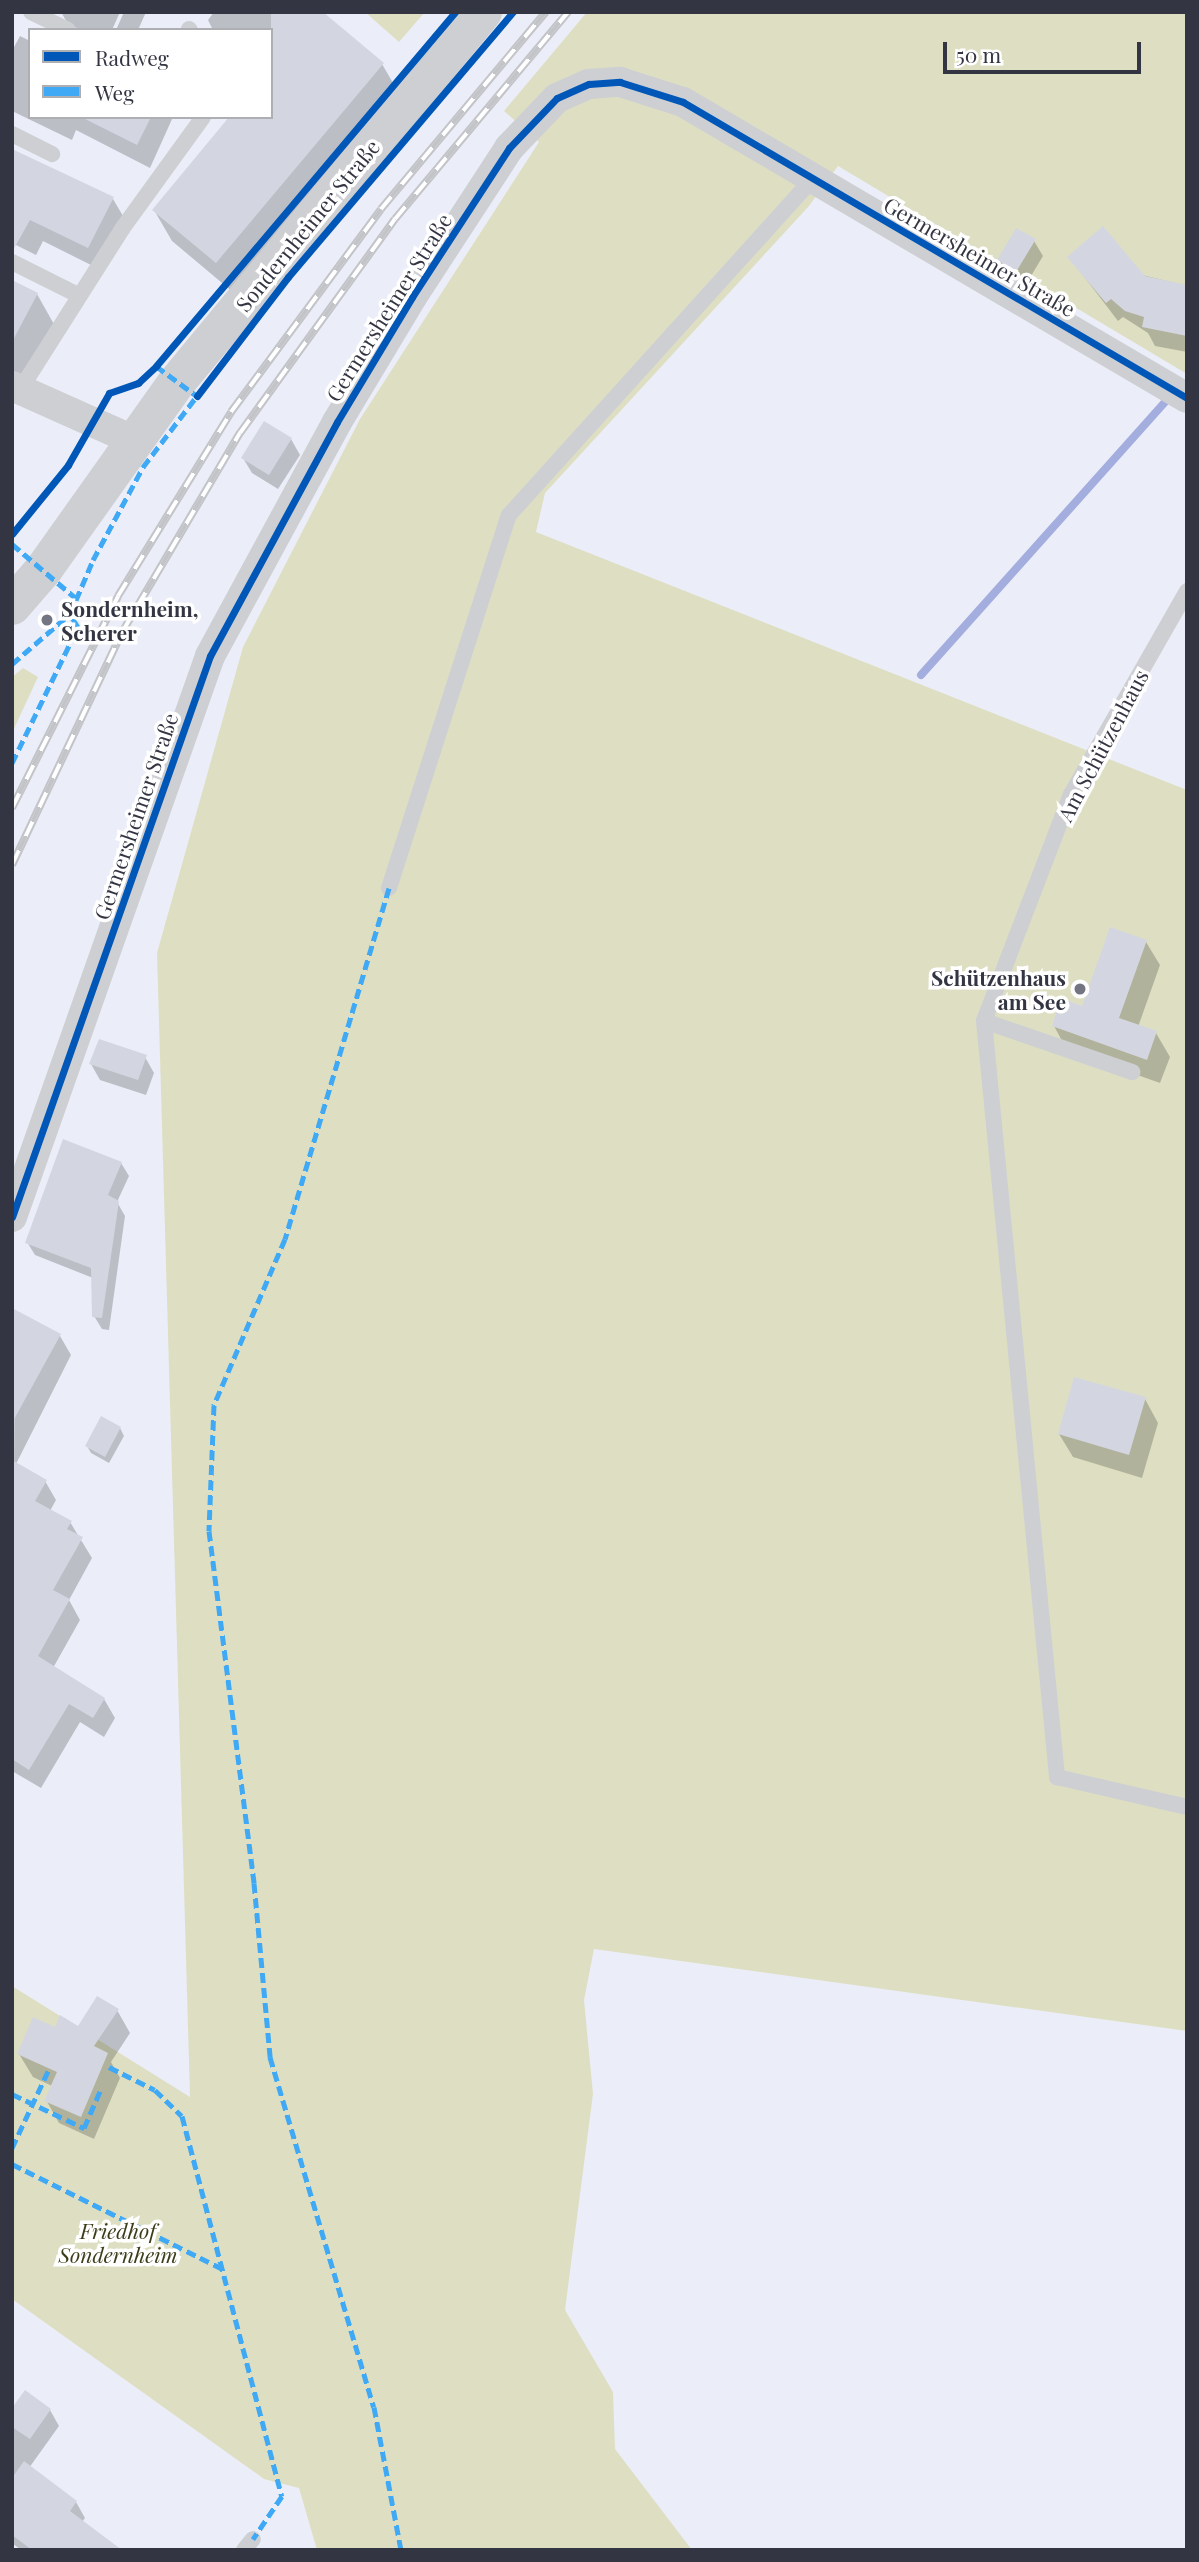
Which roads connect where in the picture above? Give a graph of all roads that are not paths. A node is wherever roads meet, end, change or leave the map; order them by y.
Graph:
1 (31, 12) edge
2 (483, 12) edge
3 (64, 28) edge
4 (202, 119) edge
5 (12, 134) edge
6 (52, 154) dead end
7 (813, 178) junction
8 (12, 262) edge
9 (78, 295) junction
10 (16, 388) edge
11 (1187, 398) edge
12 (133, 440) junction
13 (1187, 591) edge
14 (12, 606) edge
15 (389, 888) dead end
16 (984, 1021) junction
17 (1132, 1072) dead end
18 (12, 1217) edge
19 (1187, 1807) edge

1 - 3 lane
2 - 12 main road, Sondernheimer Straße
4 - 9 lane
5 - 6 lane
7 - 11 street, Germersheimer Straße
7 - 15 lane
7 - 18 street, Germersheimer Straße
8 - 9 lane
9 - 10 lane
10 - 12 street
12 - 14 main road, Sondernheimer Straße
13 - 16 lane, Am Schützenhaus
16 - 17 lane
16 - 19 lane

